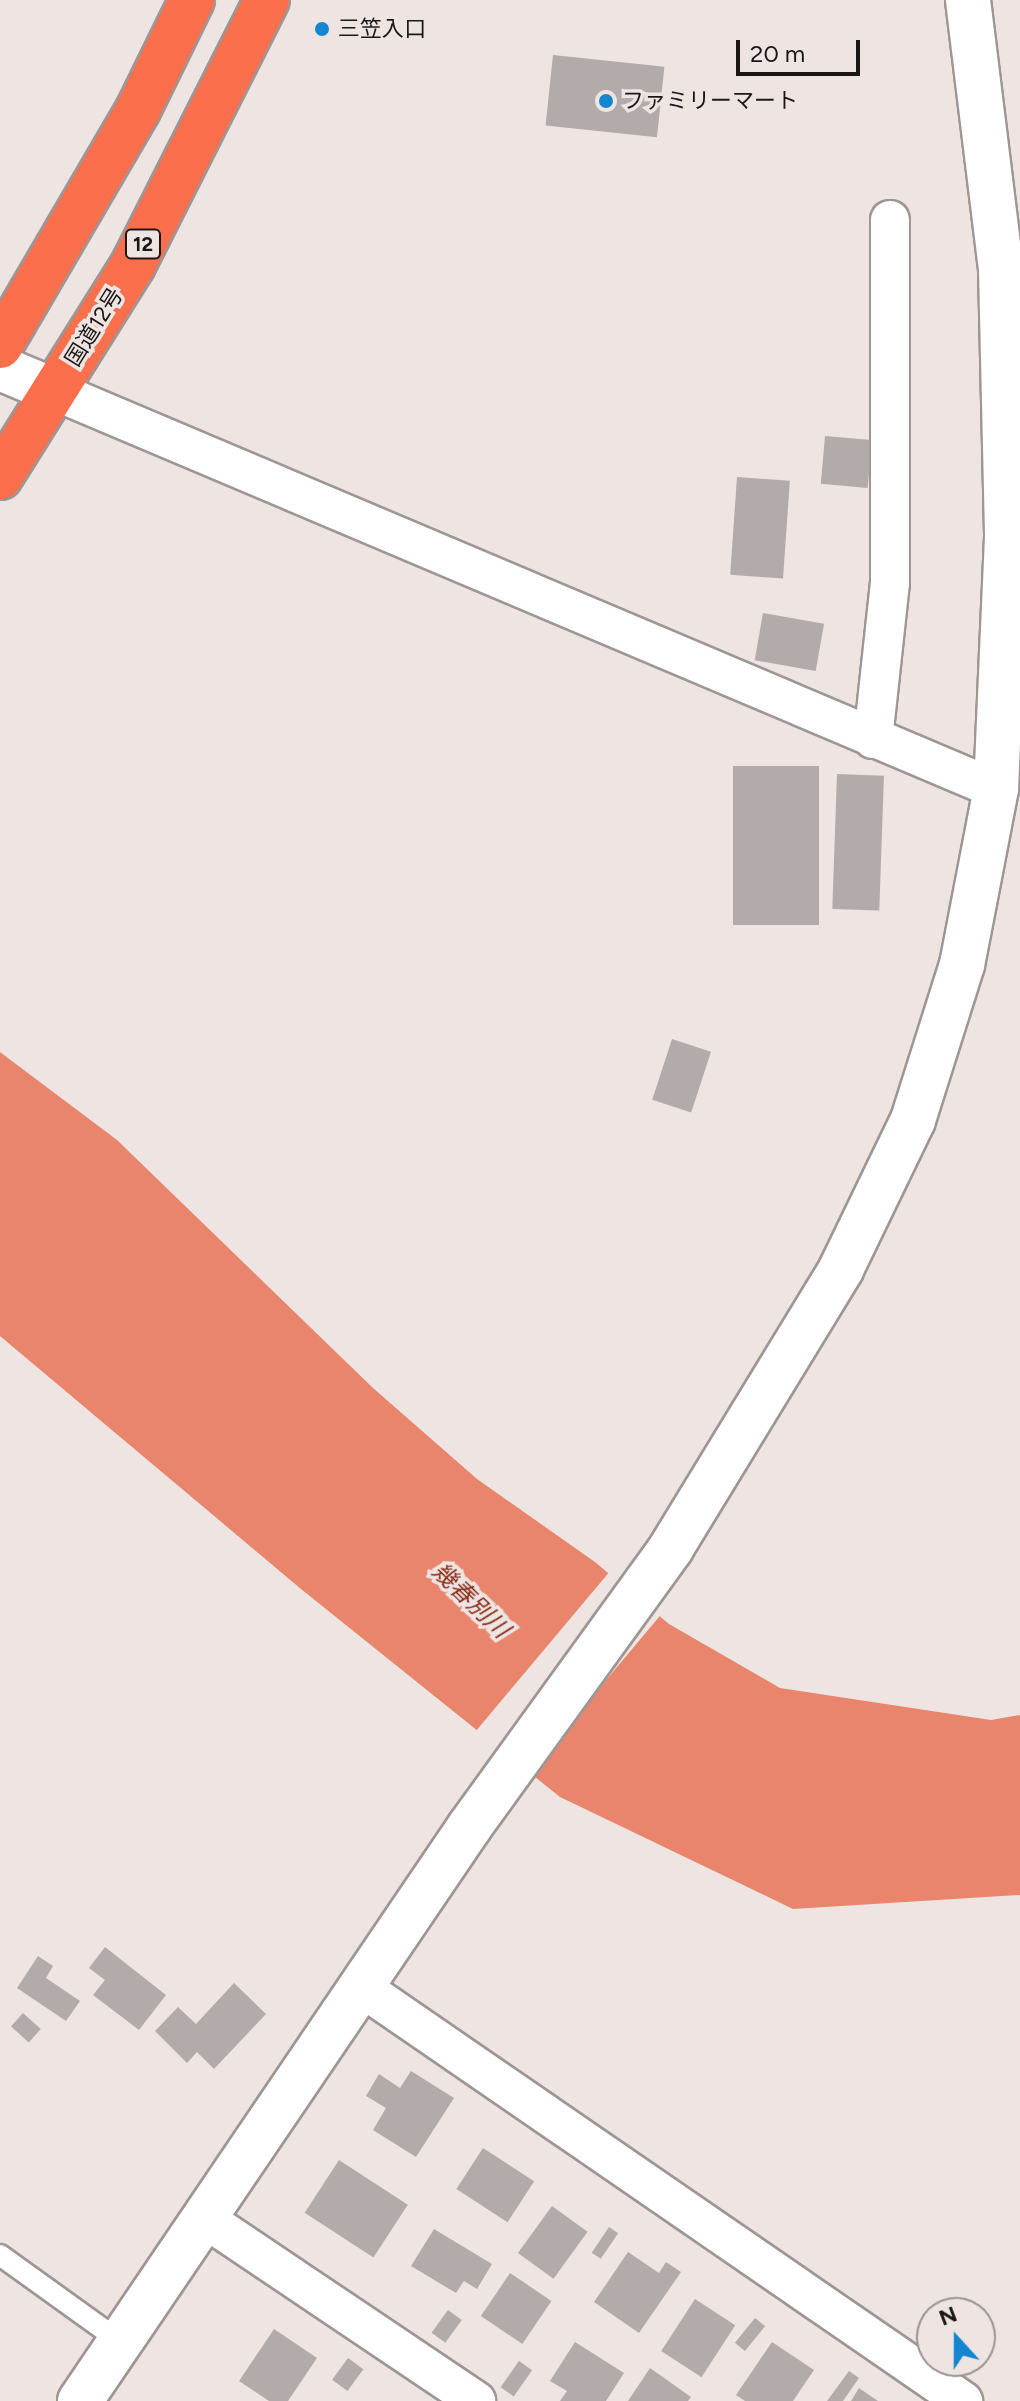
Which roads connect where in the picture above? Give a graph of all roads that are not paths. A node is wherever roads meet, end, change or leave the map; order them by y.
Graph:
1 (192, 0) edge
2 (267, 0) edge
3 (968, 0) edge
4 (890, 220) dead end
5 (0, 346) edge
6 (0, 368) edge
7 (55, 391) junction
8 (0, 477) edge
9 (873, 739) junction
10 (996, 789) junction
11 (361, 1987) junction
12 (204, 2218) junction
13 (0, 2255) edge
14 (121, 2342) junction
15 (80, 2401) edge
16 (476, 2401) edge
17 (963, 2401) edge

1 - 5 highway
2 - 7 highway, 国道12号 / 12
3 - 10 street
4 - 9 street
6 - 7 street
7 - 8 highway, 国道12号 / 12
7 - 9 street
9 - 10 street
10 - 11 street
11 - 12 street
11 - 17 street
12 - 14 street
12 - 16 street
13 - 14 lane
14 - 15 street

